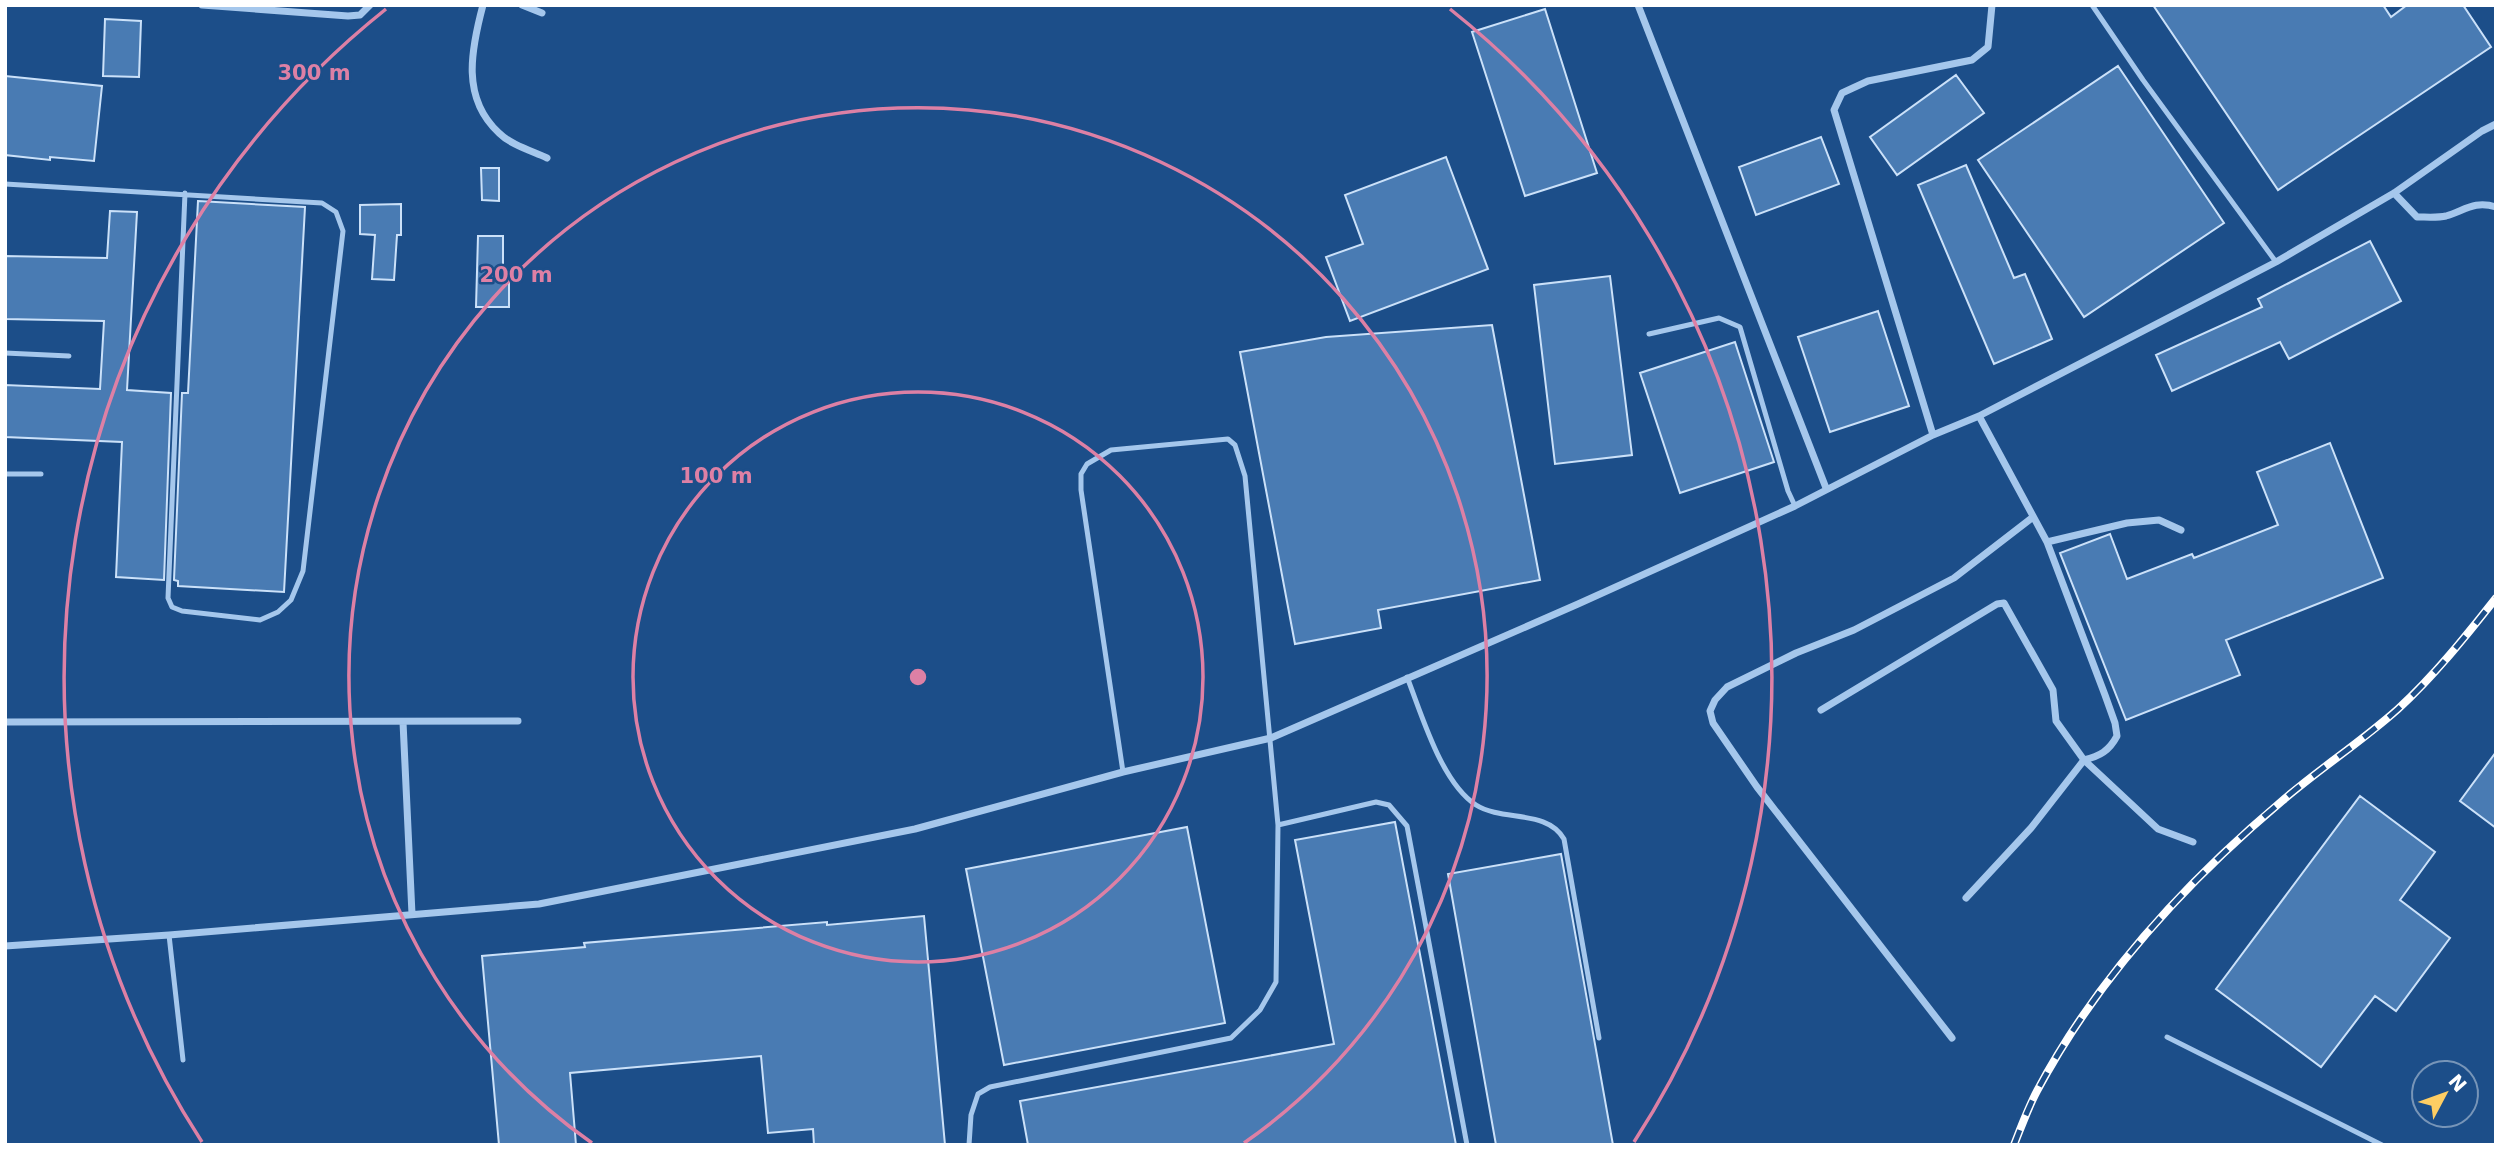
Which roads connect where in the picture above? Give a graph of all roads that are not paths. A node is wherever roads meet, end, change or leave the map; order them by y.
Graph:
1 (202, 5) edge
2 (370, 5) edge
3 (482, 5) edge
4 (523, 5) edge
5 (1638, 5) edge
6 (1992, 5) edge
7 (2092, 5) edge
8 (542, 13) dead end
9 (2496, 124) edge
10 (547, 158) dead end
11 (5, 184) edge
12 (2394, 193) junction
13 (185, 194) junction
14 (2496, 207) edge
15 (2276, 262) junction
16 (1649, 334) dead end
17 (5, 353) edge
18 (69, 356) dead end
19 (1979, 416) junction
20 (1933, 435) junction
21 (5, 474) edge
22 (41, 474) dead end
23 (1826, 488) junction
24 (1795, 506) junction
25 (2033, 517) junction
26 (2181, 530) dead end
27 (2047, 542) junction
28 (1407, 677) junction
29 (1821, 710) dead end
30 (517, 721) dead end
31 (5, 722) edge
32 (403, 722) junction
33 (1271, 738) junction
34 (2084, 760) junction
35 (1123, 772) junction
36 (1278, 825) junction
37 (2193, 842) dead end
38 (1966, 898) dead end
39 (412, 914) junction
40 (169, 935) junction
41 (5, 946) edge
42 (2167, 1037) dead end
43 (1600, 1038) dead end
44 (1952, 1038) dead end
45 (183, 1060) dead end
46 (969, 1145) edge
47 (1466, 1145) edge
48 (2382, 1145) edge

1 - 2 street
3 - 10 street
4 - 8 street
5 - 23 street
6 - 20 street
7 - 15 lane
9 - 12 street
11 - 13 lane
12 - 14 street
12 - 15 street
13 - 13 lane
15 - 19 street
16 - 24 lane
17 - 18 lane
19 - 20 street
19 - 25 street
20 - 23 street
21 - 22 lane
23 - 24 street
24 - 28 street
25 - 27 street
25 - 44 street
26 - 27 street
27 - 34 street
28 - 33 street
28 - 43 lane
29 - 34 street
30 - 32 street
31 - 32 street
32 - 39 street
33 - 35 street
33 - 35 lane
33 - 36 lane
34 - 37 street
34 - 38 street
35 - 39 street
36 - 46 lane
36 - 47 lane
39 - 40 street
40 - 41 street
40 - 45 lane
42 - 48 lane

